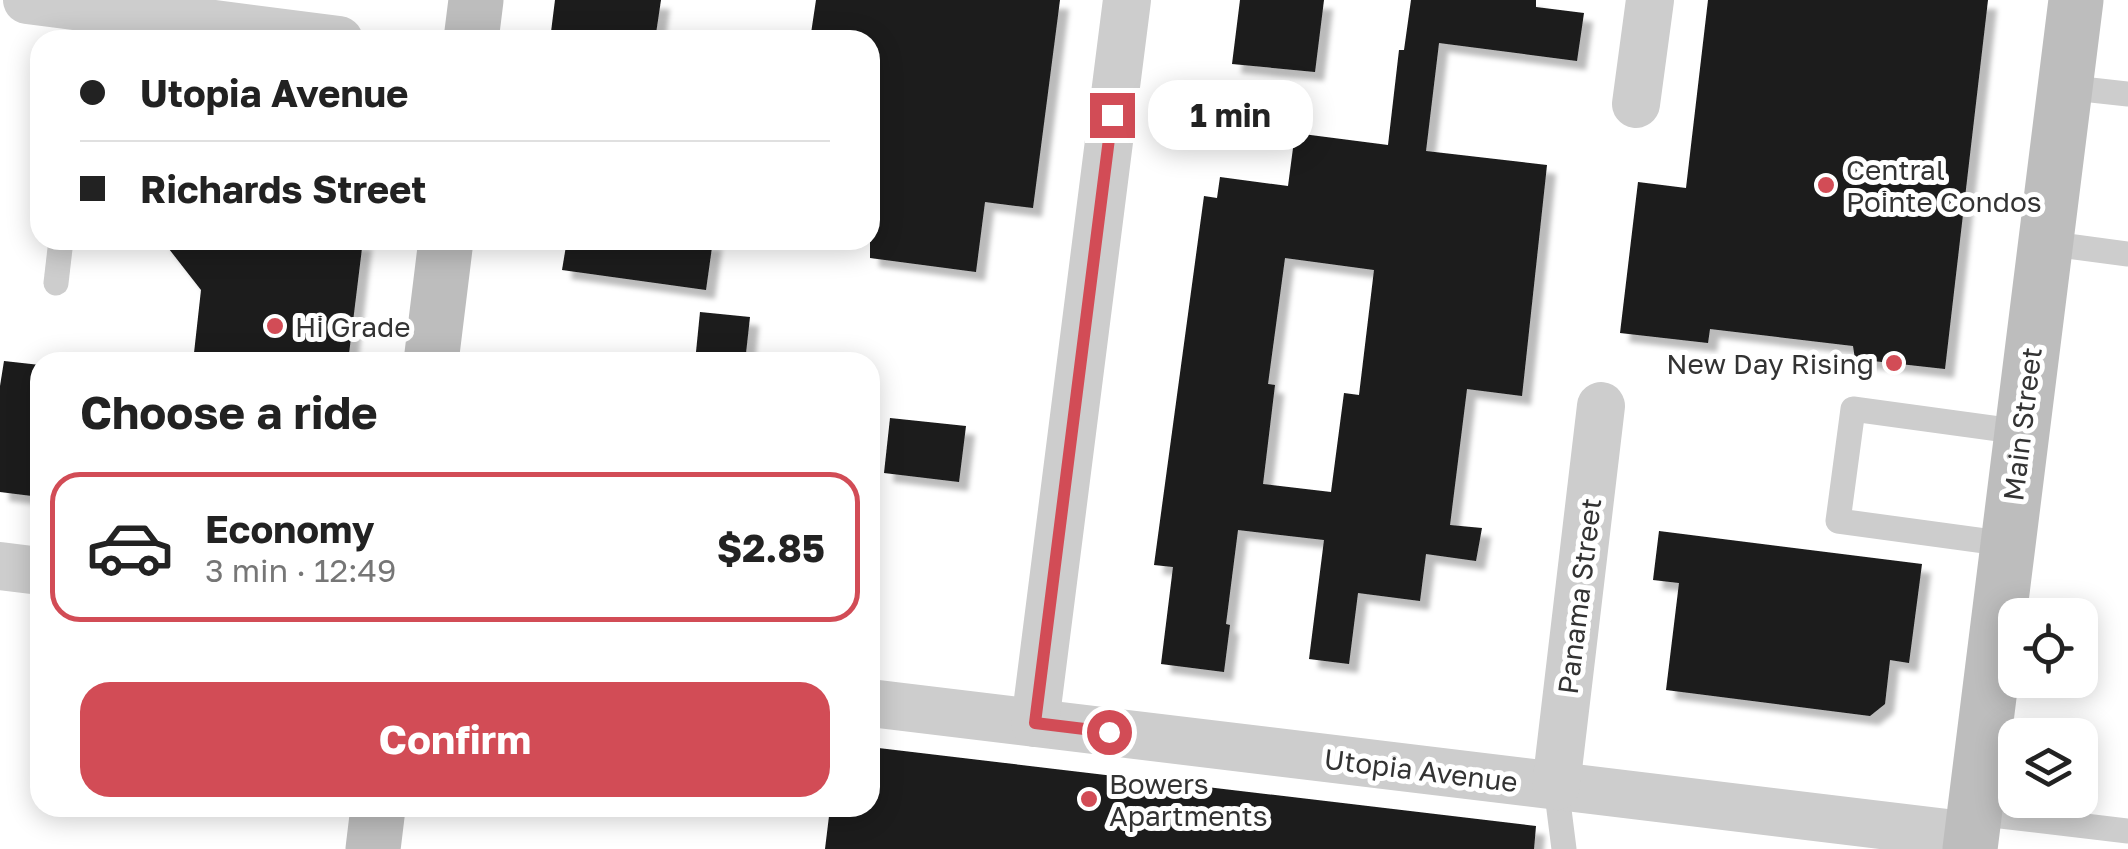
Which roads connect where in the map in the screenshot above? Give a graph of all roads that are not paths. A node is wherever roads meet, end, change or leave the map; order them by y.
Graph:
1 (27, 0) edge
2 (476, 0) edge
3 (1127, 0) edge
4 (1650, 0) edge
5 (2076, 0) edge
6 (87, 24) edge
7 (182, 30) edge
8 (472, 30) edge
9 (2064, 87) junction
10 (2128, 94) edge
11 (1636, 104) dead end
12 (2045, 243) junction
13 (60, 250) edge
14 (445, 250) edge
15 (2128, 254) edge
16 (56, 283) dead end
17 (432, 352) edge
18 (1601, 406) dead end
19 (2021, 432) junction
20 (2007, 544) junction
21 (0, 566) edge
22 (30, 570) edge
23 (880, 704) edge
24 (1035, 723) junction
25 (1556, 786) junction
26 (377, 817) edge
27 (1972, 832) edge
28 (2128, 832) edge
29 (373, 849) edge
30 (1564, 849) edge

1 - 6 street
2 - 8 street
3 - 24 street
4 - 11 street
5 - 9 street, Main Street
6 - 7 street
9 - 10 lane
9 - 12 street, Main Street
12 - 15 lane
12 - 19 street, Main Street
13 - 16 lane
14 - 17 street
18 - 25 street, Panama Street
19 - 20 street, Main Street
19 - 20 lane
20 - 27 street, Main Street
21 - 22 street
23 - 24 street, Utopia Avenue
24 - 25 street, Utopia Avenue
25 - 27 street, Utopia Avenue
25 - 30 lane
26 - 29 street
27 - 28 lane

